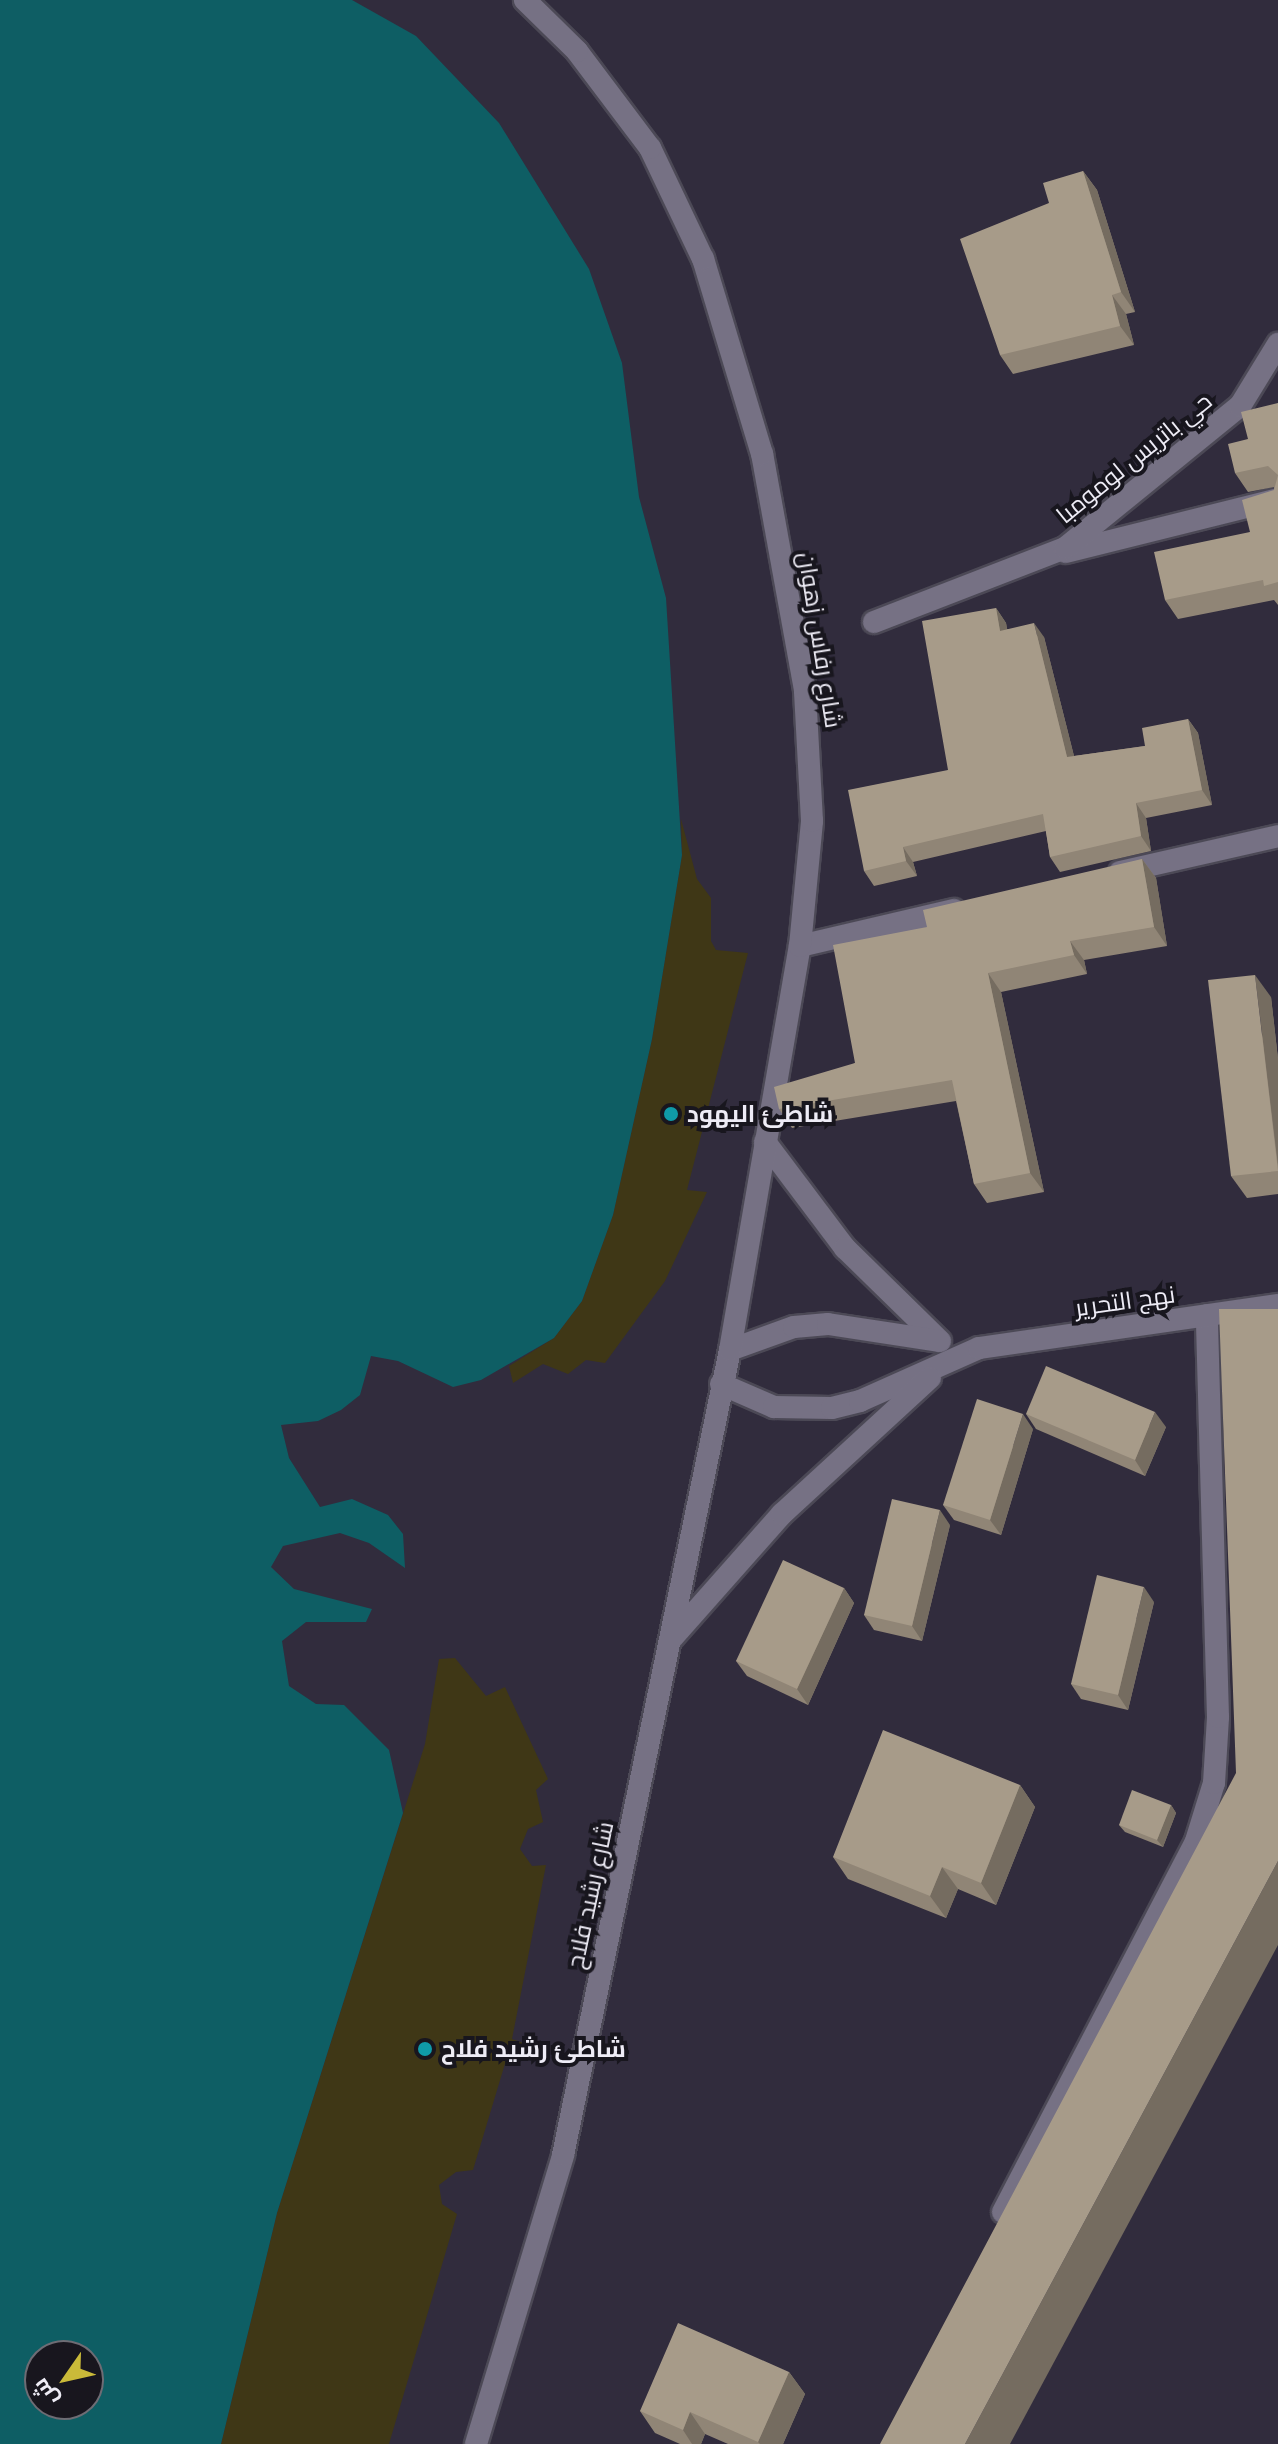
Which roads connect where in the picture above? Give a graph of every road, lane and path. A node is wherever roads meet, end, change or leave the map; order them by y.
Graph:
1 (525, 0) edge
2 (1278, 344) edge
3 (1278, 499) edge
4 (1037, 559) junction
5 (874, 622) dead end
6 (1278, 836) edge
7 (1093, 879) edge
8 (985, 904) edge
9 (800, 946) junction
10 (765, 1142) junction
11 (1278, 1305) edge
12 (1207, 1315) junction
13 (730, 1350) junction
14 (945, 1351) junction
15 (721, 1384) junction
16 (669, 1641) junction
17 (992, 2234) edge
18 (476, 2444) edge

1 - 9 street, شارع رفاس زهوان
2 - 4 street, حي باتريس لومومبا
3 - 4 street, حي باتريس لومومبا
4 - 5 street, حي باتريس لومومبا
6 - 7 street
8 - 9 street
9 - 10 street, شارع رفاس زهوان
10 - 13 street, شارع رفاس زهوان
10 - 14 street
11 - 12 street, نهج التحرير
12 - 14 street, نهج التحرير
12 - 17 street
13 - 14 street
13 - 15 street, شارع رشيد فلاح
14 - 15 street, نهج التحرير
14 - 16 street
15 - 16 street, شارع رشيد فلاح
16 - 18 street, شارع رشيد فلاح

